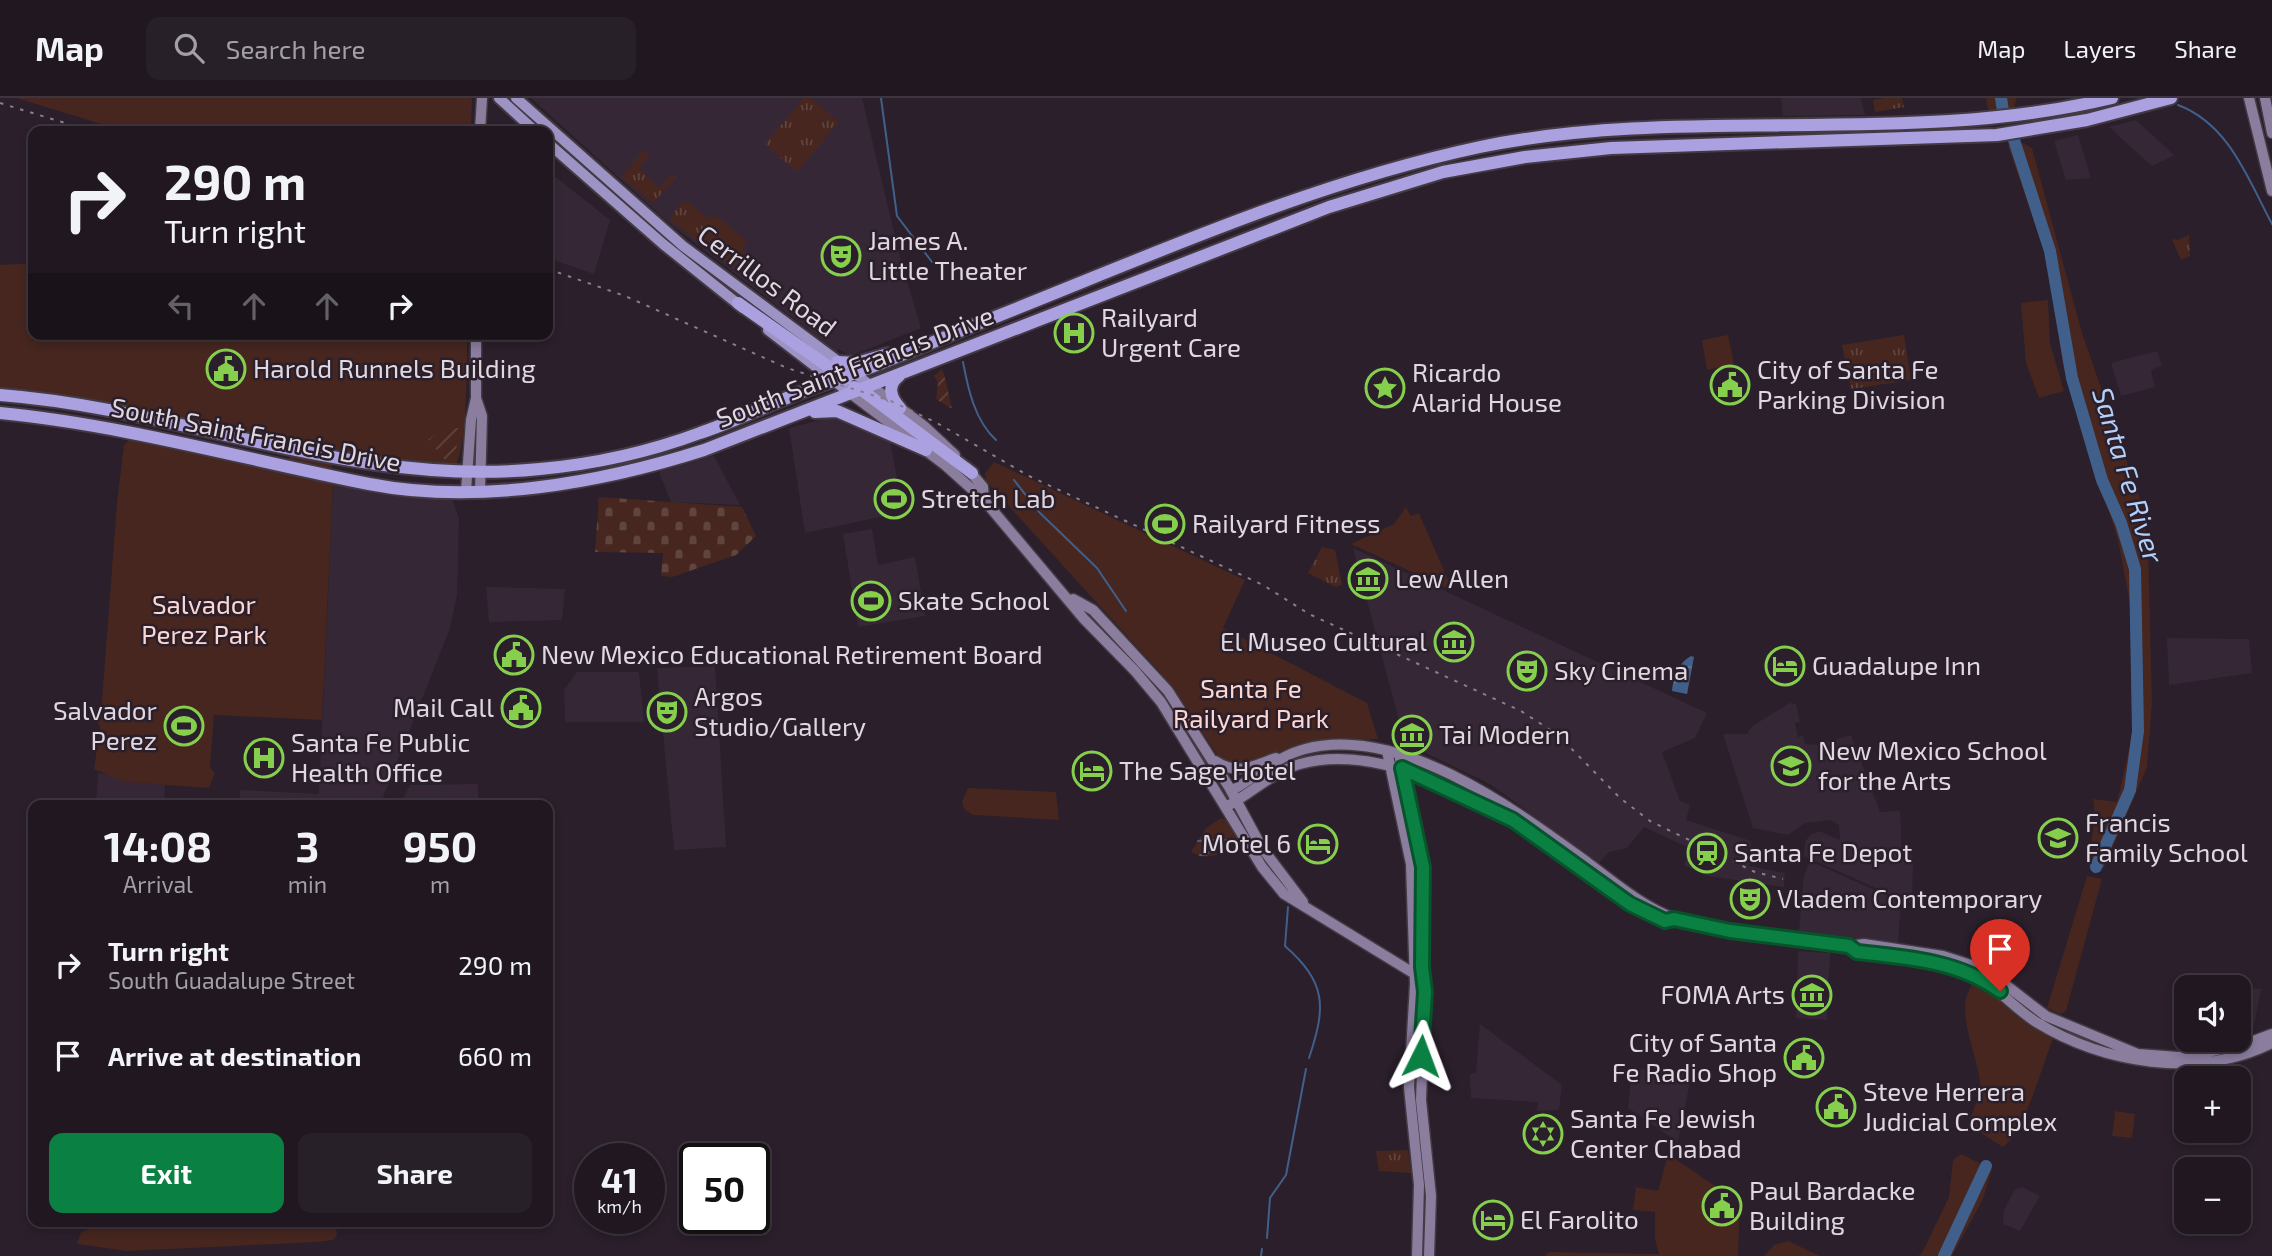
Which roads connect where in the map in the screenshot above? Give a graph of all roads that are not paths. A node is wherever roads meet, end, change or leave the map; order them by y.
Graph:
1 (482, 98) edge
2 (499, 98) edge
3 (516, 98) edge
4 (2112, 98) edge
5 (2171, 98) edge
6 (2249, 98) edge
7 (2265, 98) edge
8 (480, 126) edge
9 (530, 126) edge
10 (543, 126) edge
11 (2272, 133) edge
12 (553, 136) edge
13 (553, 146) edge
14 (578, 162) junction
15 (2272, 191) edge
16 (738, 303) joint
17 (971, 326) junction
18 (476, 340) edge
19 (837, 362) junction
20 (900, 373) junction
21 (852, 384) junction
22 (0, 396) edge
23 (900, 408) junction
24 (0, 413) edge
25 (784, 420) junction
26 (926, 450) junction
27 (473, 472) junction
28 (972, 473) junction
29 (466, 491) junction
30 (480, 491) junction
31 (985, 500) junction
32 (1069, 597) junction
33 (1303, 749) junction
34 (1387, 751) junction
35 (1399, 754) junction
36 (1211, 758) junction
37 (1390, 763) junction
38 (1402, 768) junction
39 (1231, 790) junction
40 (1237, 801) junction
41 (1226, 807) junction
42 (1412, 890) junction
43 (1630, 904) junction
44 (1306, 905) junction
45 (1662, 912) junction
46 (1674, 919) junction
47 (1849, 946) junction
48 (1915, 952) junction
49 (1873, 954) junction
50 (1390, 958) junction
51 (1928, 962) junction
52 (1974, 966) junction
53 (1414, 973) junction
54 (1423, 979) junction
55 (2044, 1021) junction
56 (2055, 1025) junction
57 (2272, 1034) edge
58 (2272, 1043) edge
59 (1411, 1060) junction
60 (1409, 1087) junction
61 (1420, 1100) junction
62 (1412, 1129) junction
63 (1424, 1130) junction
64 (1430, 1174) junction
65 (1419, 1185) junction
66 (1430, 1244) junction
67 (1417, 1256) edge
68 (1429, 1256) edge

1 - 8 main road
2 - 9 main road
3 - 10 main road, Cerrillos Road
4 - 17 highway, South Saint Francis Drive
5 - 20 highway, South Saint Francis Drive
6 - 15 main road
7 - 11 main road
12 - 14 main road, Cerrillos Road
13 - 14 main road, Cerrillos Road
14 - 16 main road, Cerrillos Road
14 - 19 main road, Cerrillos Road
16 - 21 highway
17 - 19 highway
17 - 21 highway, South Saint Francis Drive
18 - 27 main road
19 - 21 main road, Cerrillos Road
20 - 21 highway, South Saint Francis Drive
20 - 23 highway
21 - 23 main road, Cerrillos Road
21 - 25 highway, South Saint Francis Drive
21 - 26 main road, Cerrillos Road
21 - 27 highway, South Saint Francis Drive
21 - 28 highway
22 - 27 highway, South Saint Francis Drive
23 - 28 main road, Cerrillos Road
24 - 29 highway, South Saint Francis Drive
25 - 26 highway
25 - 30 highway, South Saint Francis Drive
26 - 31 main road, Cerrillos Road
27 - 29 main road
27 - 30 main road
28 - 31 main road, Cerrillos Road
29 - 30 highway, South Saint Francis Drive
31 - 32 main road, Cerrillos Road
32 - 36 main road, Cerrillos Road
32 - 41 main road, Cerrillos Road
33 - 34 main road
33 - 36 main road
33 - 39 main road
34 - 35 main road
34 - 37 main road
35 - 38 main road
35 - 45 main road
36 - 39 main road, Cerrillos Road
37 - 38 main road
37 - 40 main road
37 - 42 main road
38 - 43 main road
38 - 54 main road
39 - 40 main road, Cerrillos Road
40 - 41 main road
40 - 44 main road, Cerrillos Road
41 - 44 main road, Cerrillos Road
42 - 50 main road
42 - 53 main road
43 - 45 main road
43 - 46 main road
44 - 50 main road, Cerrillos Road
45 - 46 main road
46 - 47 main road
47 - 48 main road
47 - 49 main road
48 - 49 main road
48 - 52 main road
49 - 51 main road
50 - 53 main road, Cerrillos Road
51 - 52 main road
51 - 55 main road
52 - 55 main road
53 - 54 main road, Cerrillos Road
53 - 59 main road
54 - 61 main road
55 - 56 main road
56 - 57 main road
56 - 58 main road
59 - 60 main road
59 - 61 main road
60 - 62 main road
60 - 63 main road
61 - 63 main road
62 - 64 main road
62 - 65 main road
63 - 64 main road
64 - 66 main road
65 - 66 main road
65 - 67 main road
66 - 68 main road

